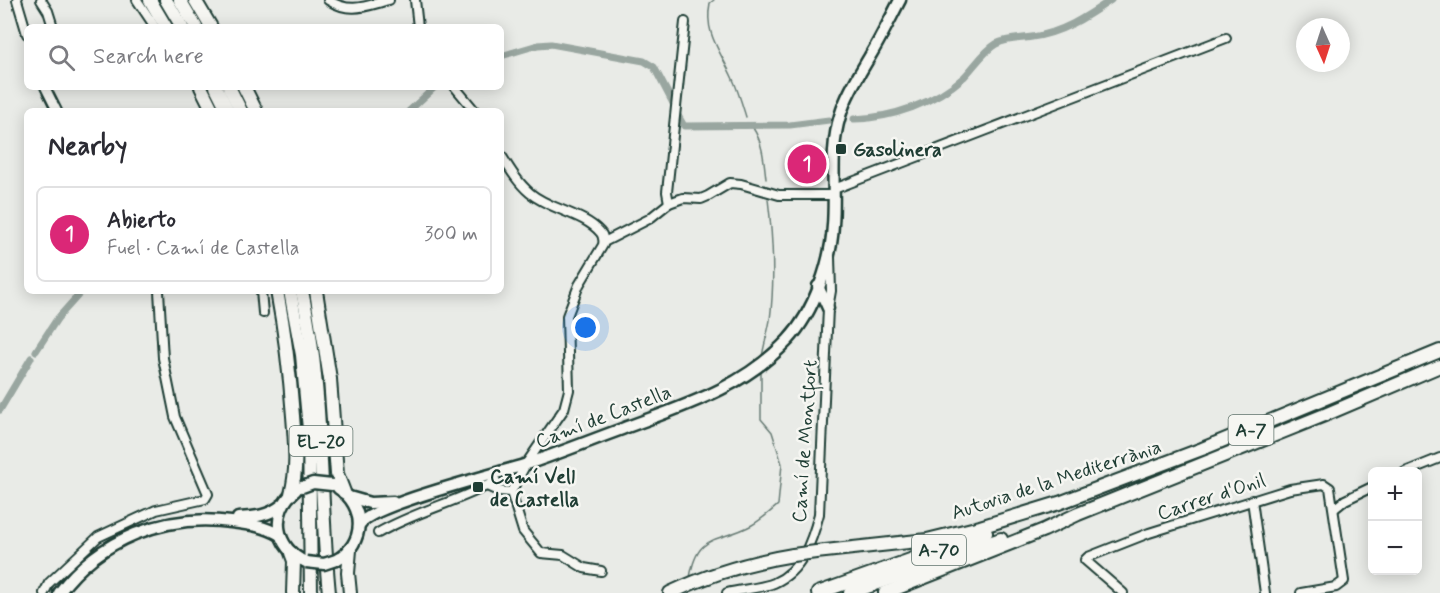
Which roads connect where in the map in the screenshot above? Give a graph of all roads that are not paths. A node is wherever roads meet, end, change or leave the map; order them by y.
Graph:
1 (17, 0) edge
2 (41, 0) edge
3 (137, 0) edge
4 (150, 0) edge
5 (166, 0) edge
6 (180, 0) edge
7 (195, 0) edge
8 (327, 0) edge
9 (389, 0) edge
10 (415, 0) edge
11 (900, 0) edge
12 (685, 22) dead end
13 (24, 24) edge
14 (52, 24) edge
15 (158, 24) edge
16 (159, 24) edge
17 (180, 24) edge
18 (194, 24) edge
19 (209, 24) edge
20 (418, 24) edge
21 (1226, 38) dead end
22 (46, 90) edge
23 (202, 90) edge
24 (218, 90) edge
25 (230, 90) edge
26 (246, 90) edge
27 (458, 90) edge
28 (466, 100) junction
29 (56, 108) edge
30 (212, 108) edge
31 (226, 108) edge
32 (240, 108) edge
33 (254, 108) edge
34 (465, 108) edge
35 (473, 108) edge
36 (504, 159) edge
37 (833, 196) junction
38 (669, 203) junction
39 (604, 242) junction
40 (828, 251) junction
41 (819, 288) junction
42 (831, 291) junction
43 (159, 294) edge
44 (261, 294) edge
45 (278, 294) edge
46 (291, 294) edge
47 (303, 294) edge
48 (316, 294) edge
49 (812, 304) junction
50 (828, 308) junction
51 (263, 313) dead end
52 (799, 316) junction
53 (781, 346) junction
54 (1440, 351) edge
55 (1440, 366) edge
56 (1440, 458) edge
57 (526, 464) junction
58 (1416, 467) edge
59 (310, 468) junction
60 (496, 482) dead end
61 (488, 486) junction
62 (1368, 489) edge
63 (511, 492) junction
64 (347, 494) junction
65 (291, 495) junction
66 (424, 496) junction
67 (1252, 500) junction
68 (1059, 503) junction
69 (283, 505) junction
70 (1335, 509) junction
71 (1078, 514) junction
72 (213, 520) junction
73 (360, 524) junction
74 (378, 532) dead end
75 (280, 535) junction
76 (350, 550) junction
77 (291, 554) junction
78 (601, 571) dead end
79 (44, 593) edge
80 (59, 593) edge
81 (292, 593) edge
82 (311, 593) edge
83 (319, 593) edge
84 (329, 593) edge
85 (350, 593) edge
86 (670, 593) edge
87 (727, 593) edge
88 (818, 593) edge
89 (850, 593) edge
90 (885, 593) edge
91 (1123, 593) edge
92 (1265, 593) edge
93 (1301, 593) edge

1 - 13 street
2 - 14 street
3 - 15 street
4 - 16 highway
5 - 17 highway
6 - 18 highway
7 - 19 highway
8 - 9 street
10 - 20 street
11 - 37 main road, Camí de Castella
12 - 38 street
21 - 37 street
22 - 29 street
23 - 30 highway
24 - 31 highway
25 - 32 highway
26 - 33 highway
27 - 28 street
28 - 34 street
28 - 35 street
36 - 39 street
37 - 38 street
37 - 40 main road, Camí de Castella
38 - 39 street
39 - 57 street
40 - 41 main road, Camí de Castella
40 - 42 street, Camí de Montfort
40 - 52 main road, Camí de Castella
41 - 42 main road
41 - 49 main road, Camí de Castella
41 - 50 main road
41 - 52 main road
42 - 50 street, Camí de Montfort
43 - 79 street
44 - 51 street
45 - 65 highway
46 - 59 highway, EL-20
47 - 84 highway, EL-20
48 - 64 highway
49 - 50 street
49 - 53 main road, Camí de Castella
50 - 87 street, Camí de Montfort
52 - 53 main road, Camí de Castella
53 - 57 main road, Camí de Castella
54 - 68 highway, Autovia de la Mediterrània / A-7
55 - 71 highway, Autovia de la Mediterrània / A-7
56 - 58 street
57 - 63 street
57 - 66 main road, Camí de Castella
59 - 82 highway
59 - 83 highway, EL-20
60 - 61 street
61 - 63 street
61 - 74 street
62 - 70 street
63 - 78 street
64 - 65 main road, bridge
64 - 66 main road, Camí de Castella
64 - 73 main road
65 - 69 main road
66 - 73 main road, Camí de Castella
67 - 70 street, Carrer d'Onil
67 - 91 street, Carrer d'Onil
67 - 92 street
68 - 86 highway, Autovia de la Mediterrània / A-7, bridge
68 - 88 highway, A-70
69 - 72 main road
69 - 75 main road
70 - 93 street
71 - 89 highway, A-70
71 - 90 highway, Autovia de la Mediterrània / A-7
72 - 75 main road
72 - 80 main road
73 - 76 main road
75 - 77 main road
76 - 77 main road, bridge
76 - 85 highway
77 - 81 highway

